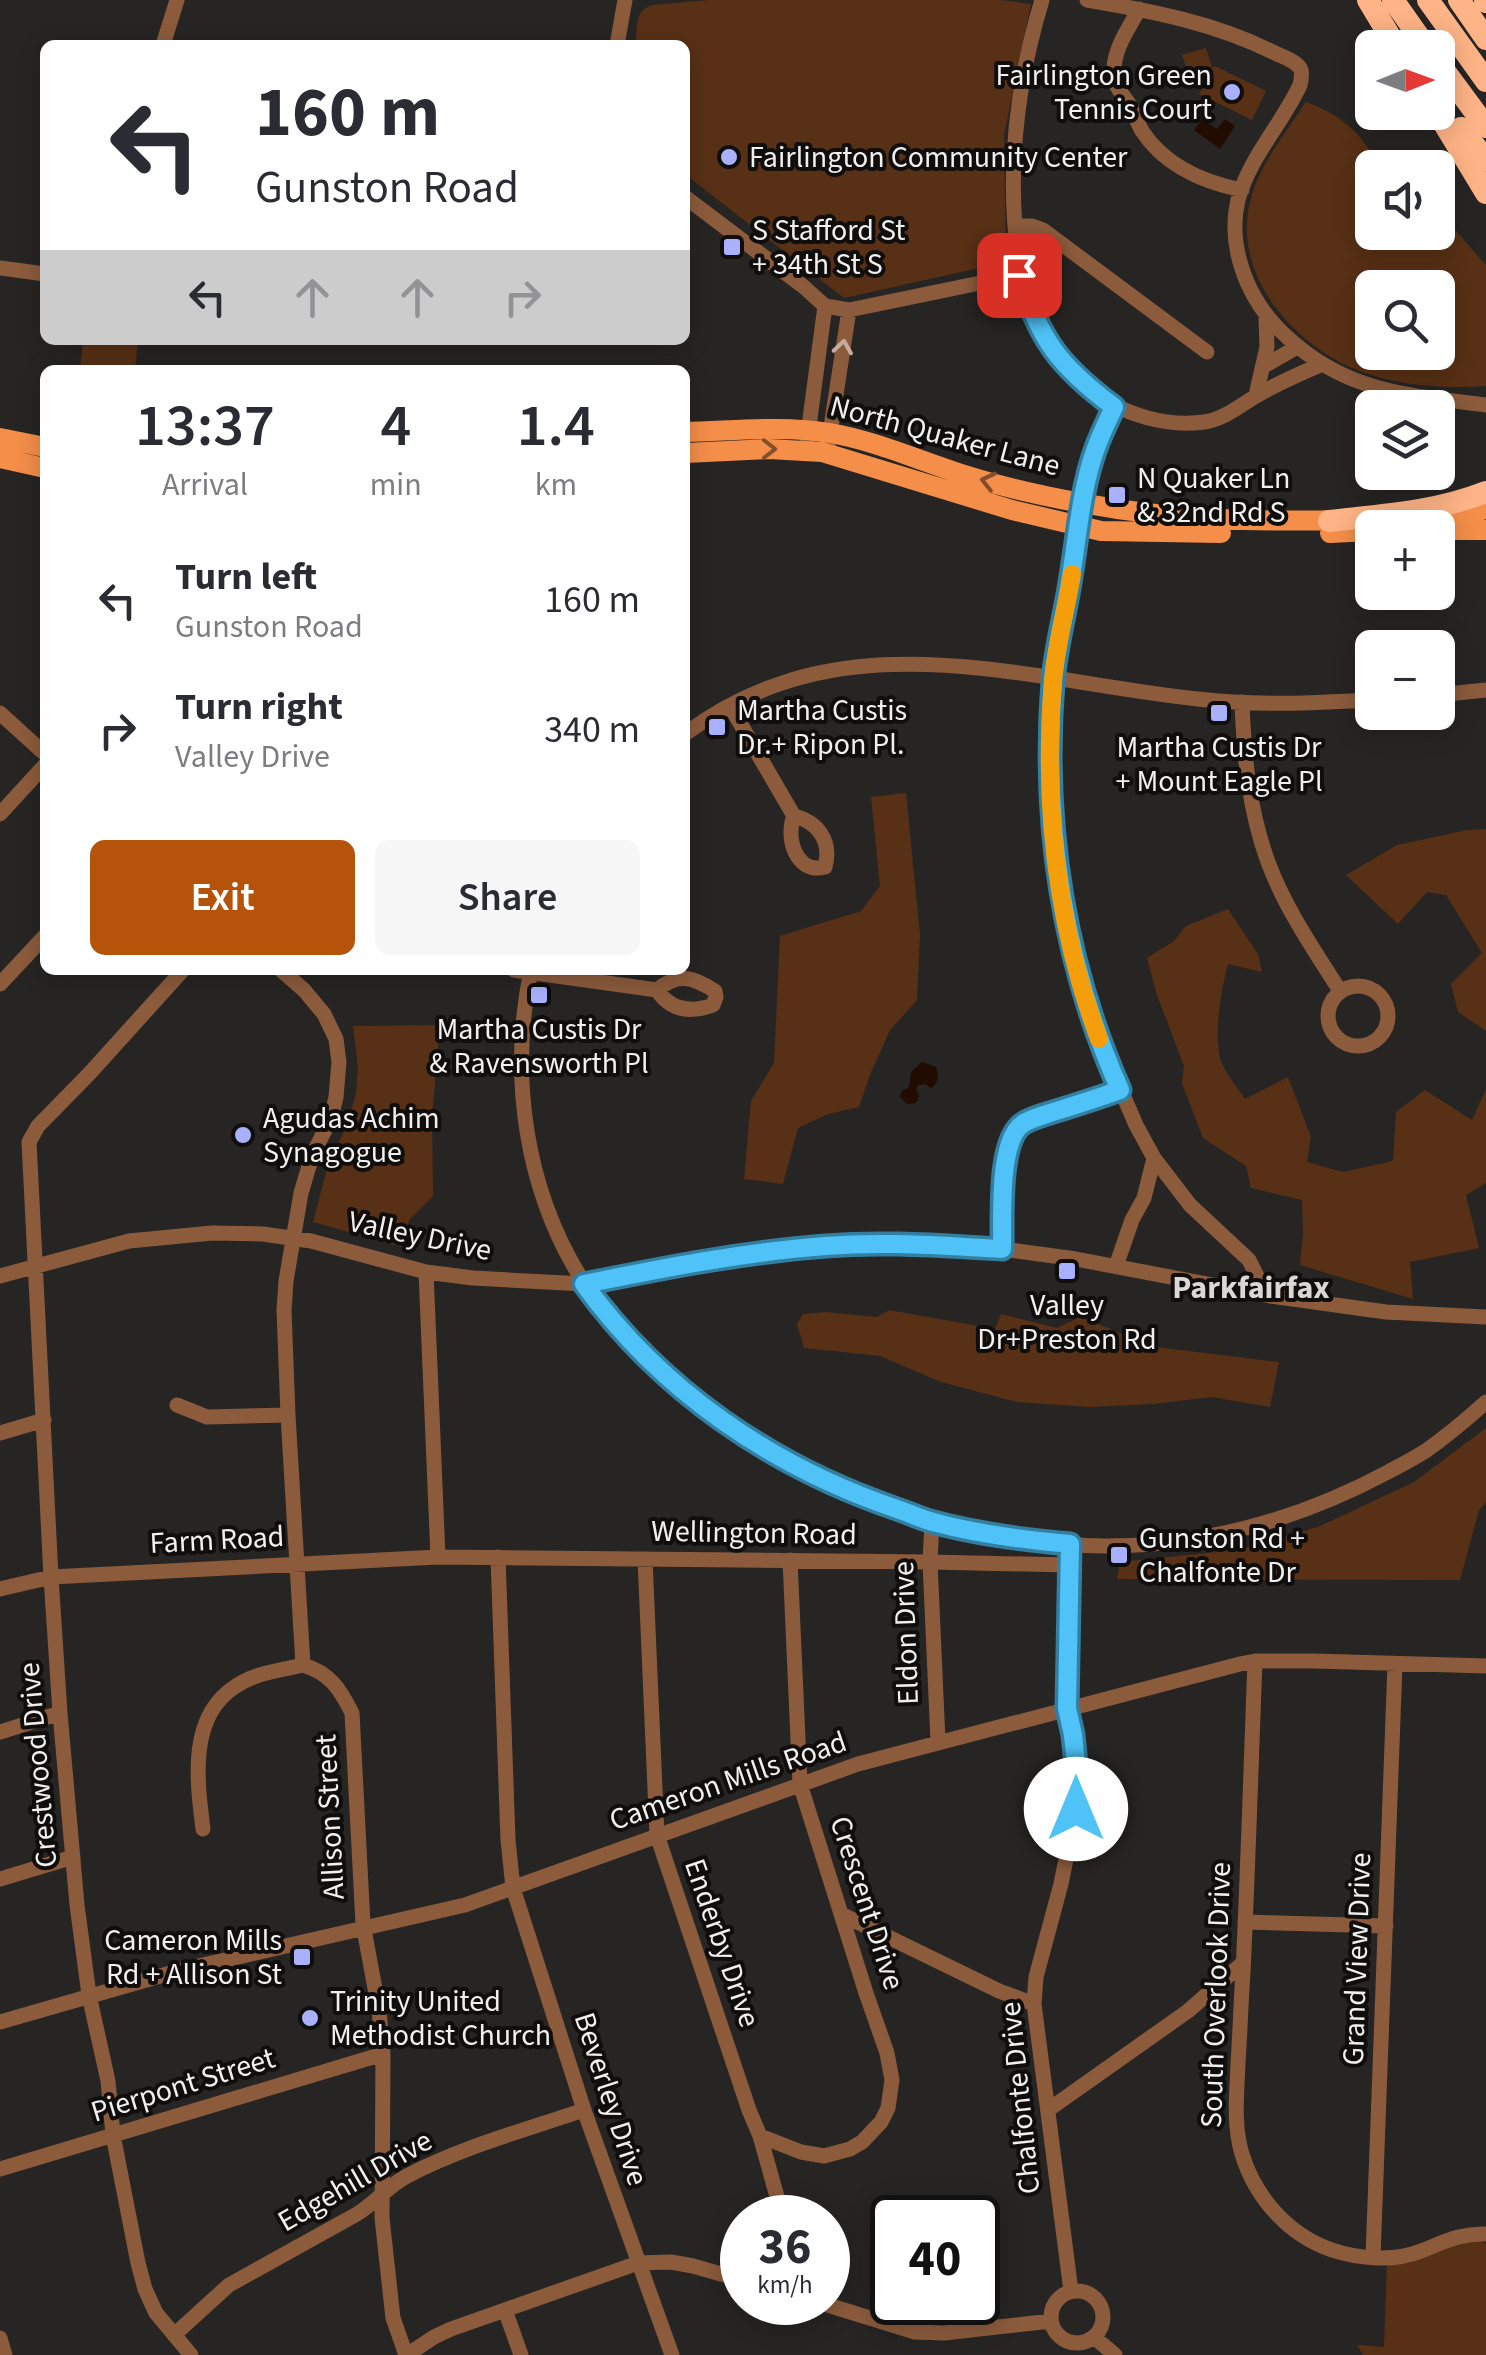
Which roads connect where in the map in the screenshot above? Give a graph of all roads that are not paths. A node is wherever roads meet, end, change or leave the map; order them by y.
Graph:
1 (177, 0) edge
2 (625, 0) edge
3 (1042, 0) edge
4 (1086, 0) edge
5 (1368, 0) edge
6 (1393, 0) edge
7 (1428, 0) edge
8 (1458, 0) edge
9 (1139, 9) junction
10 (1387, 30) edge
11 (1414, 30) edge
12 (1486, 38) edge
13 (165, 40) edge
14 (619, 40) edge
15 (1486, 81) edge
16 (1455, 85) edge
17 (1455, 119) edge
18 (1486, 128) edge
19 (1448, 130) edge
20 (1486, 160) edge
21 (1242, 190) junction
22 (1486, 193) edge
23 (690, 201) edge
24 (1016, 226) junction
25 (0, 268) edge
26 (40, 273) edge
27 (1019, 275) junction
28 (825, 306) junction
29 (849, 310) junction
30 (1266, 319) junction
31 (1297, 347) junction
32 (1207, 352) dead end
33 (1320, 364) junction
34 (1264, 366) junction
35 (1284, 382) junction
36 (1256, 395) junction
37 (1486, 405) edge
38 (1114, 407) junction
39 (690, 432) edge
40 (0, 438) edge
41 (807, 440) junction
42 (829, 443) junction
43 (40, 446) edge
44 (690, 453) edge
45 (0, 458) edge
46 (40, 467) edge
47 (1486, 492) edge
48 (1083, 504) junction
49 (1486, 509) edge
50 (1328, 520) junction
51 (1080, 526) junction
52 (1455, 530) edge
53 (1486, 530) edge
54 (1355, 532) edge
55 (1054, 679) junction
56 (1486, 690) edge
57 (1455, 693) edge
58 (1355, 701) edge
59 (1242, 702) junction
60 (730, 706) junction
61 (0, 712) edge
62 (690, 731) edge
63 (40, 749) edge
64 (40, 770) edge
65 (0, 814) edge
66 (794, 816) dead end
67 (40, 941) edge
68 (178, 975) edge
69 (286, 975) edge
70 (525, 975) edge
71 (553, 975) edge
72 (0, 984) edge
73 (657, 990) dead end
74 (1340, 991) dead end
75 (1120, 1090) junction
76 (1154, 1158) junction
77 (294, 1238) junction
78 (1002, 1249) junction
79 (37, 1266) junction
80 (1116, 1266) junction
81 (426, 1272) junction
82 (0, 1276) edge
83 (584, 1284) junction
84 (1256, 1293) junction
85 (1486, 1317) edge
86 (1486, 1402) edge
87 (177, 1405) dead end
88 (288, 1415) junction
89 (44, 1420) junction
90 (0, 1433) edge
91 (932, 1522) junction
92 (1070, 1544) junction
93 (438, 1556) junction
94 (498, 1558) junction
95 (644, 1559) junction
96 (790, 1560) junction
97 (930, 1562) junction
98 (296, 1564) junction
99 (1070, 1566) junction
100 (51, 1576) junction
101 (0, 1589) edge
102 (1255, 1661) junction
103 (1395, 1664) junction
104 (303, 1665) junction
105 (1486, 1666) edge
106 (1067, 1708) junction
107 (60, 1713) junction
108 (0, 1732) edge
109 (938, 1741) junction
110 (800, 1784) junction
111 (203, 1829) dead end
112 (657, 1836) junction
113 (73, 1857) junction
114 (0, 1879) edge
115 (513, 1888) junction
116 (842, 1914) junction
117 (1245, 1922) junction
118 (1386, 1926) junction
119 (363, 1928) junction
120 (1243, 1963) junction
121 (89, 1995) junction
122 (1034, 2004) junction
123 (0, 2022) edge
124 (382, 2054) junction
125 (584, 2110) junction
126 (1048, 2110) junction
127 (113, 2135) junction
128 (760, 2136) junction
129 (0, 2169) edge
130 (777, 2195) edge
131 (381, 2196) junction
132 (1486, 2234) edge
133 (1373, 2257) junction
134 (638, 2263) junction
135 (720, 2274) edge
136 (1071, 2291) junction
137 (504, 2310) junction
138 (850, 2312) edge
139 (1052, 2321) junction
140 (174, 2335) junction
141 (1094, 2337) junction
142 (0, 2338) edge
143 (5, 2355) edge
144 (190, 2355) edge
145 (407, 2355) edge
146 (521, 2355) edge
147 (672, 2355) edge
148 (1114, 2355) edge

1 - 13 street
2 - 14 street
3 - 24 street
4 - 9 street
5 - 10 highway
6 - 11 highway
7 - 15 highway
8 - 12 highway
9 - 21 street
9 - 21 street
16 - 18 highway
17 - 20 highway
19 - 22 highway
21 - 30 street
23 - 28 street
24 - 27 street
24 - 32 street
25 - 26 street
27 - 29 street
27 - 38 street
28 - 29 street
28 - 41 street
42 -> 29 street
30 - 31 street
30 - 34 street
31 - 33 street
31 - 34 street
31 - 35 street
33 - 35 street
33 - 37 street
34 - 36 street
35 - 36 street
36 - 38 street
38 - 48 street
39 - 41 main road, North Quaker Lane
40 - 43 main road
41 - 42 main road, North Quaker Lane
44 -> 41 main road, North Quaker Lane
48 -> 42 main road, North Quaker Lane
42 - 51 main road, North Quaker Lane
45 - 46 main road
47 - 50 highway
48 - 50 main road, North Quaker Lane
48 - 51 street
49 - 50 main road, North Quaker Lane
51 - 54 main road, North Quaker Lane
51 - 55 street
52 - 53 main road
55 - 59 street
55 - 60 street
55 - 75 street
56 - 57 street
58 - 59 street
59 - 74 street
60 - 62 street
60 - 66 street
61 - 63 street
64 - 65 street
67 - 72 street
68 - 79 street, Crestwood Drive
69 - 77 street
70 - 83 street
71 - 73 street
75 - 76 street
75 - 78 street
76 - 80 street
76 - 84 street
77 - 79 street, Valley Drive
77 - 81 street, Valley Drive
77 - 88 street
78 - 80 street, Valley Drive
78 - 83 street, Valley Drive
79 - 82 street, Valley Drive
79 - 89 street, Crestwood Drive
80 - 84 street, Valley Drive
81 - 83 street, Valley Drive
81 - 93 street
83 - 91 street
84 - 85 street, Valley Drive
86 - 92 street
87 - 88 street
88 - 98 street
89 - 90 street
89 - 100 street, Crestwood Drive
91 - 92 street
91 - 97 street, Eldon Drive
92 - 99 street, Chalfonte Drive
93 - 94 street, Wellington Road
93 - 98 street, Farm Road
94 - 95 street, Wellington Road
94 - 115 street, Beverley Drive
95 - 96 street, Wellington Road
95 - 112 street, Enderby Drive
96 - 97 street, Wellington Road
96 - 110 street, Crescent Drive
97 - 99 street, Wellington Road
97 - 109 street, Eldon Drive
98 - 100 street, Farm Road
98 - 104 street
99 - 106 street, Chalfonte Drive
100 - 101 street, Farm Road
100 - 107 street, Crestwood Drive
102 - 103 street, Cameron Mills Road
102 - 106 street, Cameron Mills Road
102 - 117 street, South Overlook Drive
103 - 105 street, Cameron Mills Road
103 - 118 street, Grand View Drive
104 - 111 street
104 - 119 street, Allison Street
106 - 109 street, Cameron Mills Road
106 - 122 street, Chalfonte Drive
107 - 108 street
107 - 113 street, Crestwood Drive
109 - 110 street, Cameron Mills Road
110 - 112 street, Cameron Mills Road
110 - 116 street, Crescent Drive
112 - 115 street, Cameron Mills Road
112 - 128 street, Enderby Drive
113 - 114 street
113 - 121 street, Crestwood Drive
115 - 119 street, Cameron Mills Road
115 - 125 street, Beverley Drive
116 - 122 street
116 - 128 street, Crescent Drive
117 - 118 street
117 - 120 street, South Overlook Drive
118 - 133 street, Grand View Drive
119 - 121 street, Cameron Mills Road
119 - 124 street, Allison Street
120 - 126 street
120 - 133 street, South Overlook Drive
121 - 123 street, Cameron Mills Road
121 - 127 street, Crestwood Drive
122 - 126 street, Chalfonte Drive
124 - 127 street, Pierpont Street
124 - 131 street, Allison Street
125 - 131 street, Edgehill Drive
125 - 134 street, Beverley Drive
126 - 136 street, Chalfonte Drive
127 - 129 street, Pierpont Street
127 - 140 street, Crestwood Drive
128 - 130 street, Enderby Drive
131 - 140 street, Edgehill Drive
131 - 145 street, Allison Street
132 - 133 street, South Overlook Drive
134 - 135 street
134 - 137 street
134 - 147 street, Beverley Drive
136 - 139 street
136 - 141 street
137 - 145 street
137 - 146 street
138 - 139 street
139 - 141 street
140 - 144 street, Crestwood Drive
141 - 148 street
142 - 143 street

